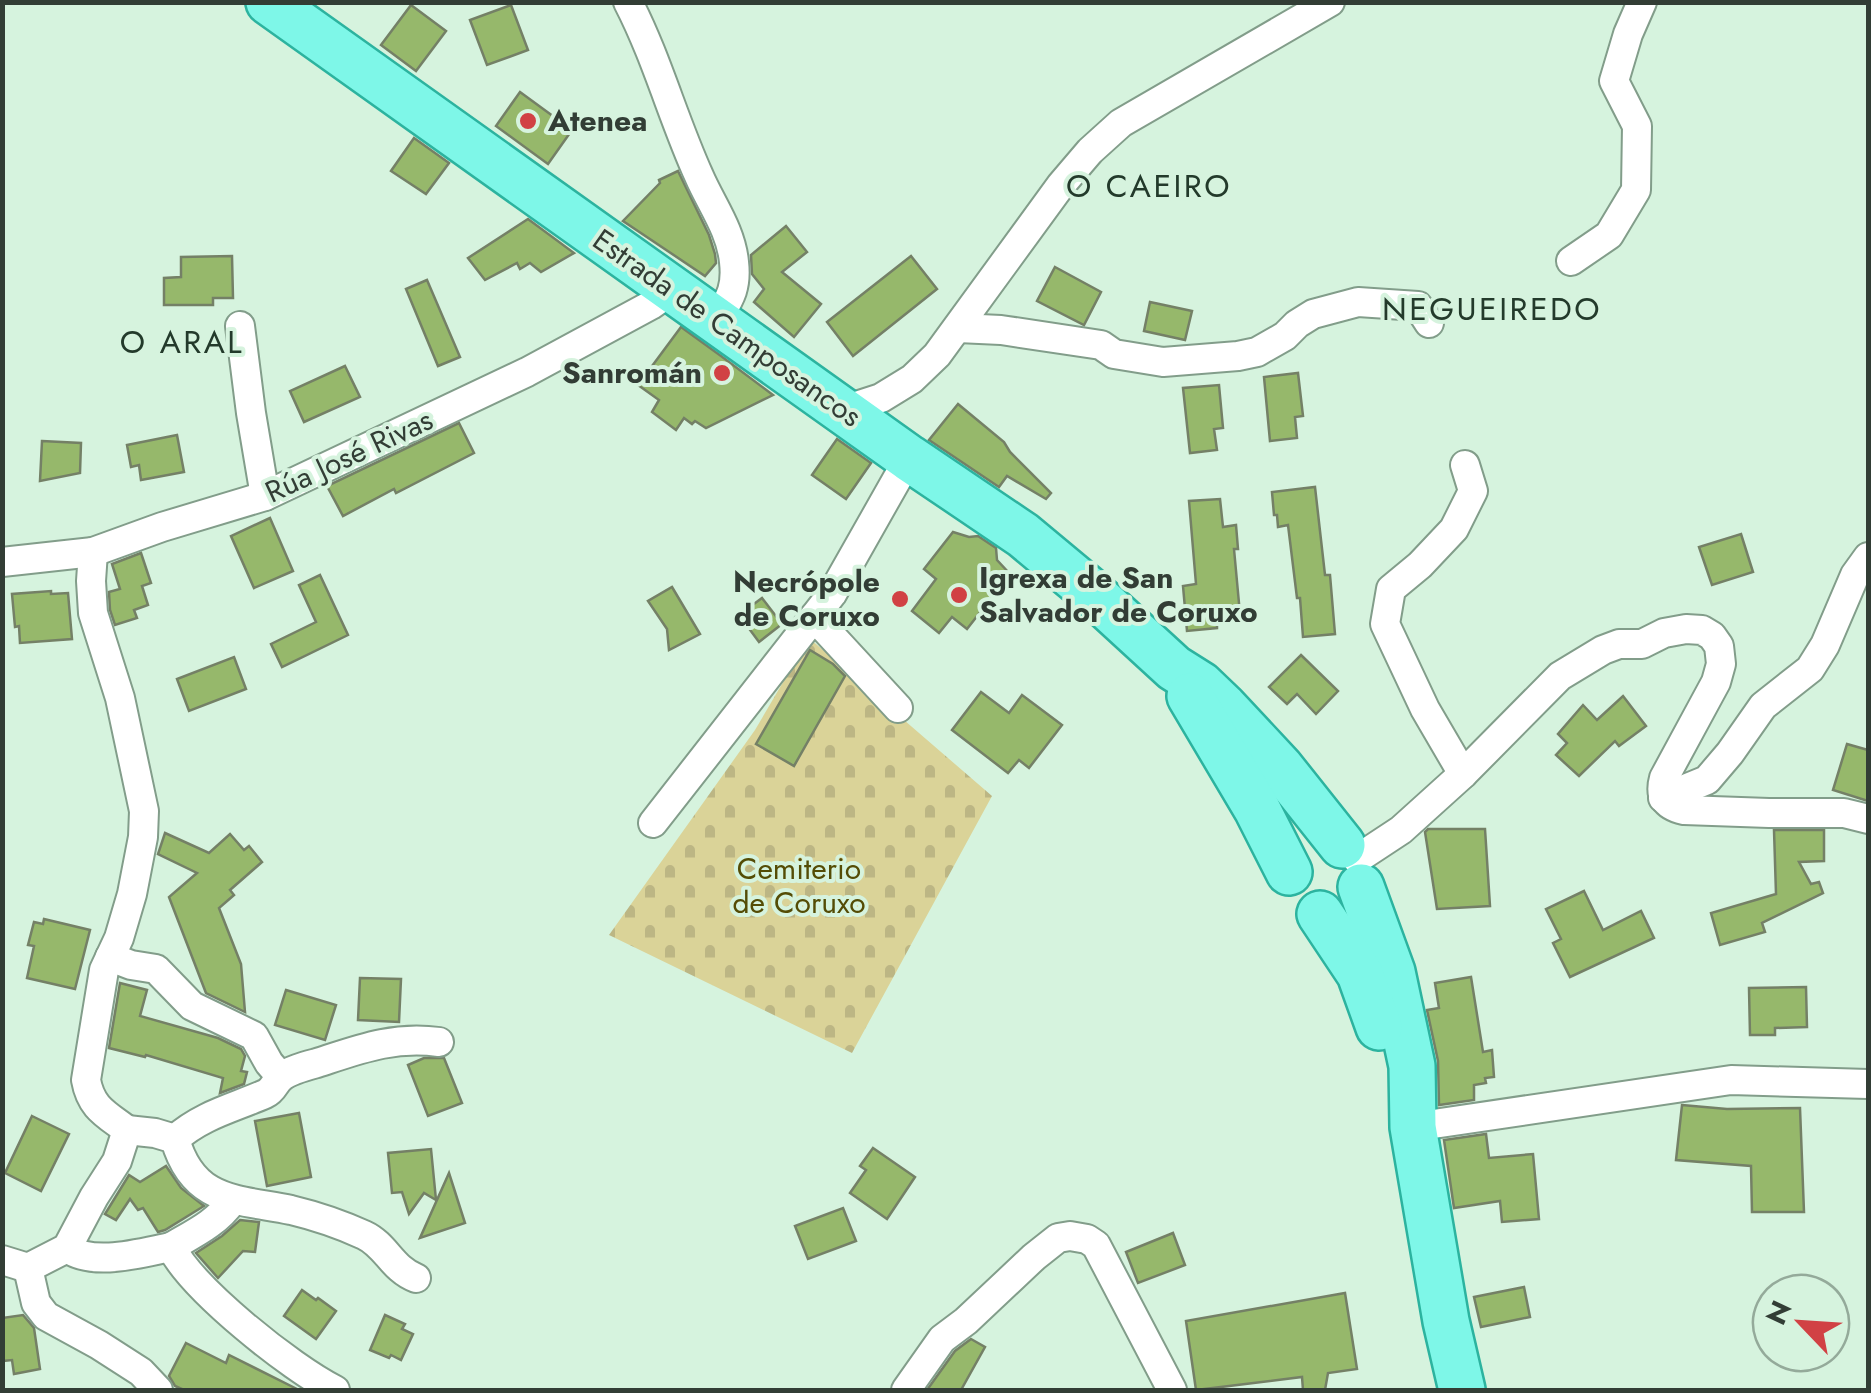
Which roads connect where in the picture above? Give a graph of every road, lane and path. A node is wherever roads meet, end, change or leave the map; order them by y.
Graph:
1 (269, 2) edge
2 (628, 2) edge
3 (1330, 2) edge
4 (1642, 2) edge
5 (1572, 261) dead end
6 (674, 289) junction
7 (717, 320) junction
8 (1429, 324) dead end
9 (240, 326) dead end
10 (958, 328) junction
11 (844, 410) junction
12 (909, 458) junction
13 (1465, 465) dead end
14 (266, 496) junction
15 (92, 552) junction
16 (1868, 557) edge
17 (2, 562) edge
18 (814, 617) junction
19 (1174, 668) junction
20 (898, 708) dead end
21 (1463, 774) junction
22 (1663, 798) junction
23 (1868, 819) edge
24 (653, 822) dead end
25 (1353, 864) junction
26 (1289, 872) junction
27 (1320, 914) junction
28 (110, 957) junction
29 (439, 1042) dead end
30 (280, 1077) junction
31 (1868, 1084) edge
32 (1413, 1128) junction
33 (127, 1130) junction
34 (175, 1139) junction
35 (232, 1201) junction
36 (171, 1247) junction
37 (67, 1248) junction
38 (15, 1264) edge
39 (416, 1278) dead end
40 (158, 1390) edge
41 (335, 1390) edge
42 (906, 1390) edge
43 (1172, 1390) edge
44 (1462, 1390) edge

1 - 6 main road, Estrada de Camposancos
2 - 7 street
3 - 10 street
4 - 5 street
6 - 7 main road, Estrada de Camposancos
6 - 14 street, Rúa José Rivas
7 - 11 main road, Estrada de Camposancos
8 - 10 street
9 - 14 street
10 - 11 street
11 - 12 main road, Estrada de Camposancos
12 - 18 street
12 - 19 main road, Estrada de Camposancos
13 - 21 street
14 - 15 street, Rúa José Rivas
15 - 17 street, Rúa José Rivas
15 - 28 street
16 - 22 street
18 - 20 street
18 - 24 street
19 - 25 main road, Estrada de Camposancos
19 - 26 main road, Estrada de Camposancos
21 - 22 street
21 - 25 street
22 - 23 street
25 - 26 main road
25 - 27 main road
25 - 32 main road, Estrada de Camposancos
26 - 27 main road, Estrada de Camposancos
27 - 32 main road, Estrada de Camposancos
28 - 30 street
28 - 33 street
29 - 30 street
30 - 34 street
31 - 32 street
32 - 44 main road, Estrada de Camposancos
33 - 34 street
33 - 37 street
34 - 35 street
35 - 36 street
35 - 39 street
36 - 37 street
36 - 41 street
37 - 38 street
38 - 40 street
42 - 43 street

